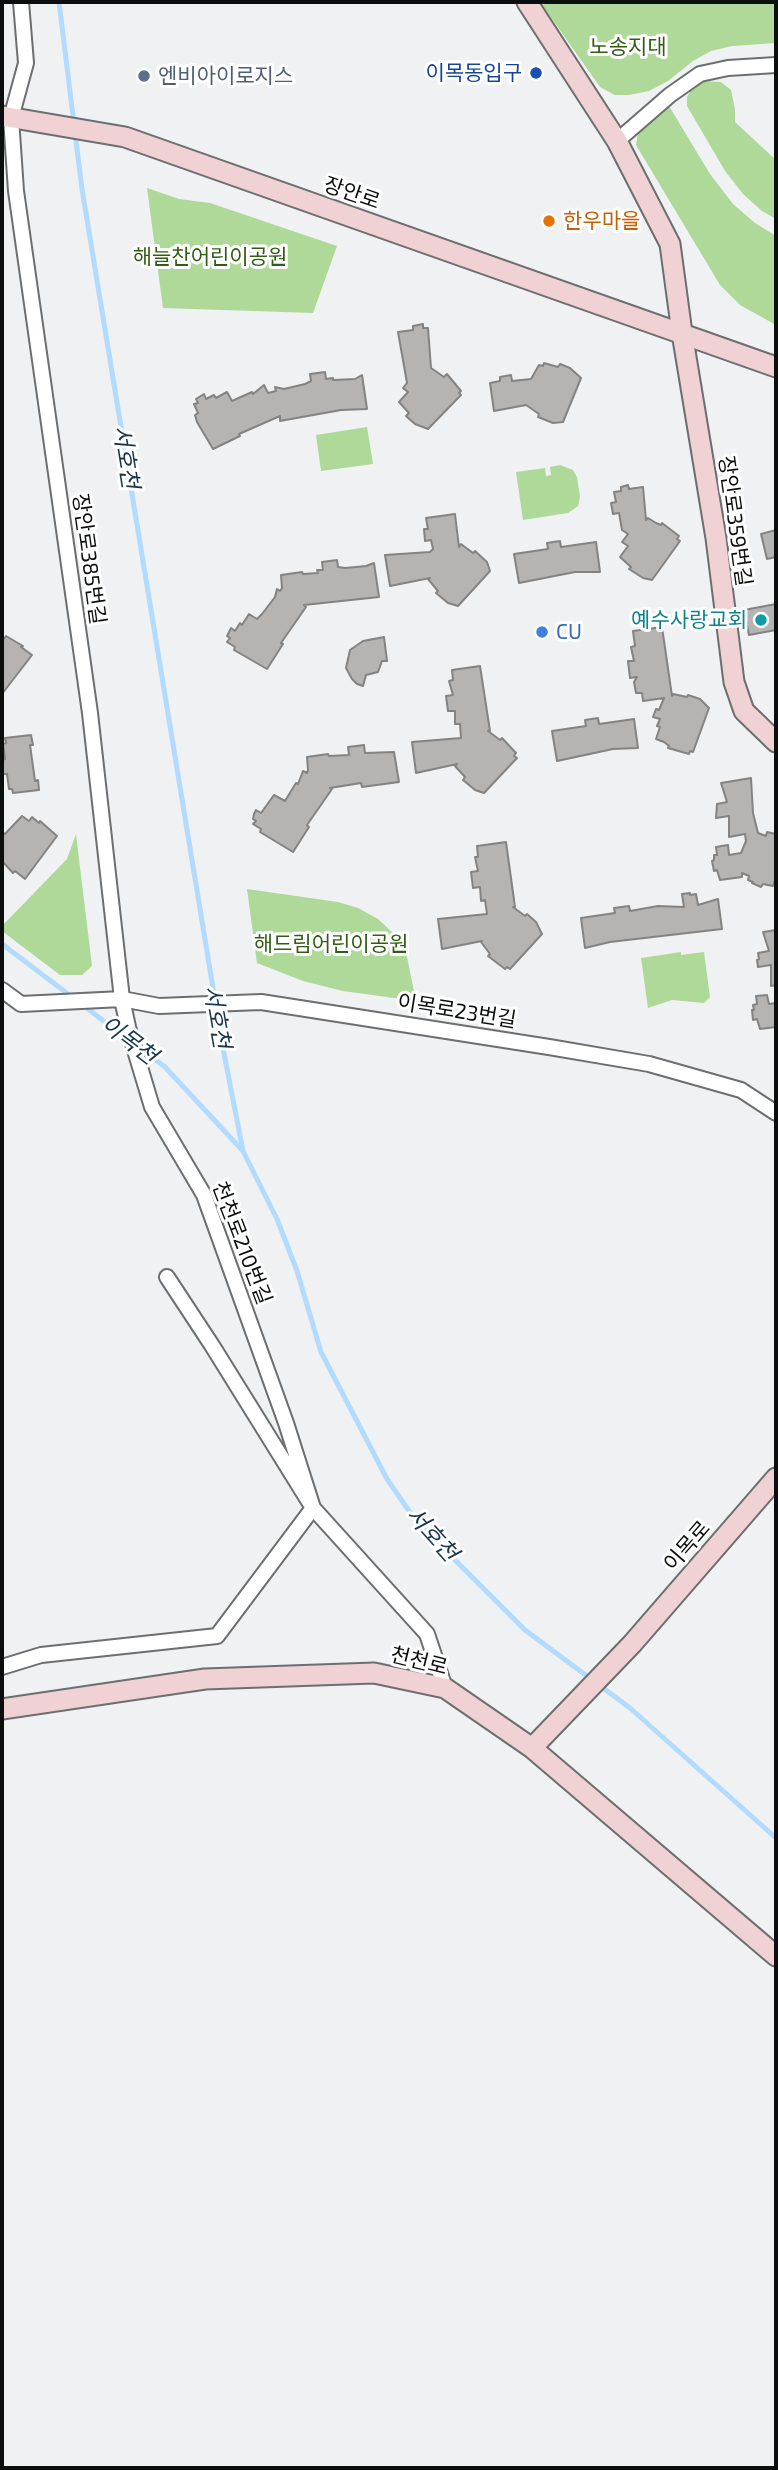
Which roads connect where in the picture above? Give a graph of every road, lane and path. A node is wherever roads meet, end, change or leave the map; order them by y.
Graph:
1 (21, 2) edge
2 (527, 2) edge
3 (776, 65) edge
4 (6, 117) edge
5 (617, 141) junction
6 (682, 333) junction
7 (776, 367) edge
8 (776, 742) edge
9 (2, 990) edge
10 (122, 999) junction
11 (776, 1113) edge
12 (167, 1278) dead end
13 (776, 1478) edge
14 (313, 1508) junction
15 (2, 1667) edge
16 (445, 1688) junction
17 (2, 1709) edge
18 (532, 1748) junction
19 (776, 1956) edge

1 - 4 street, 장안로385번길
2 - 5 street
3 - 5 street
4 - 6 street, 장안로
4 - 10 street, 장안로385번길
5 - 6 street
6 - 7 street, 장안로
6 - 8 street, 장안로359번길
9 - 10 street
10 - 11 street, 이목로23번길
10 - 14 street, 천천로210번길
12 - 14 street, 천천로210번길
13 - 18 street, 이목로
14 - 15 street
14 - 16 street, 천천로210번길
16 - 17 street, 천천로
16 - 18 street, 천천로
18 - 19 street, 천천로

